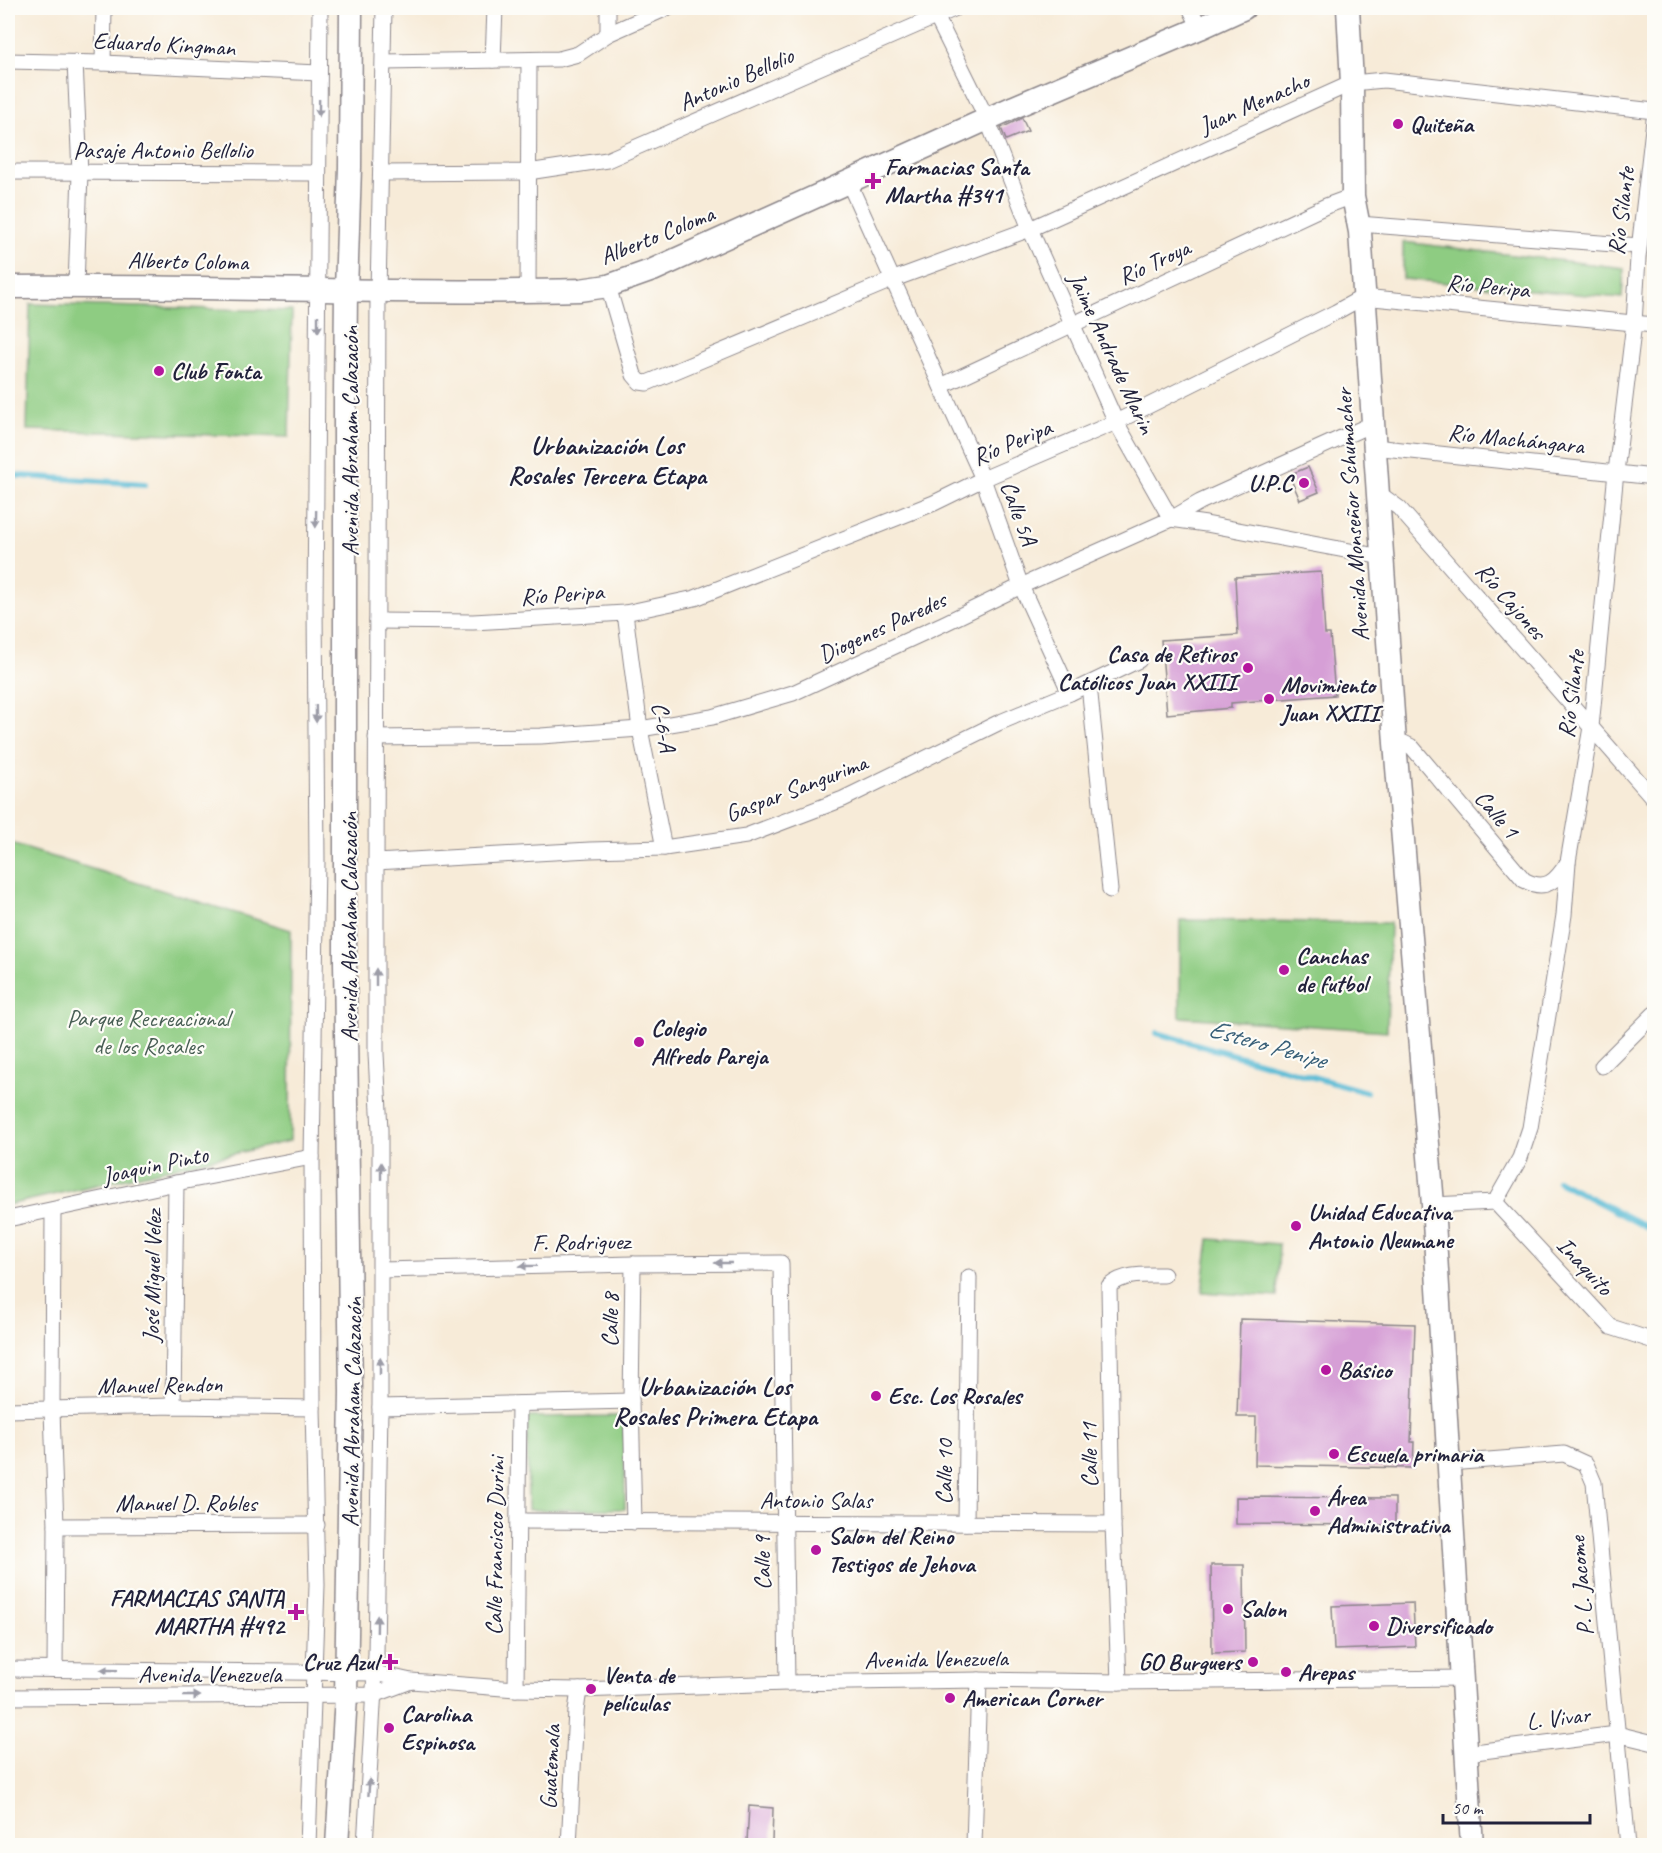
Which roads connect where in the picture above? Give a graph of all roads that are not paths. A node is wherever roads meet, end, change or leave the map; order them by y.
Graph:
1 (104, 8) edge
2 (320, 8) edge
3 (351, 8) edge
4 (384, 8) edge
5 (495, 8) edge
6 (608, 8) edge
7 (667, 8) edge
8 (956, 8) edge
9 (1190, 8) edge
10 (1244, 8) edge
11 (1348, 8) edge
12 (934, 12) edge
13 (1200, 28) junction
14 (608, 34) junction
15 (493, 60) junction
16 (529, 60) junction
17 (8, 61) edge
18 (75, 62) junction
19 (384, 62) junction
20 (103, 63) junction
21 (319, 73) junction
22 (1352, 83) junction
23 (1654, 111) edge
24 (987, 119) junction
25 (1654, 120) edge
26 (8, 172) edge
27 (528, 172) junction
28 (80, 173) junction
29 (318, 173) junction
30 (382, 173) junction
31 (849, 181) junction
32 (1353, 196) junction
33 (1359, 225) junction
34 (1030, 229) junction
35 (1639, 246) junction
36 (894, 279) junction
37 (8, 286) edge
38 (76, 286) junction
39 (609, 286) junction
40 (318, 291) junction
41 (346, 291) junction
42 (528, 291) junction
43 (378, 292) junction
44 (1363, 297) junction
45 (1634, 323) junction
46 (1654, 325) edge
47 (1073, 326) junction
48 (941, 386) junction
49 (1116, 422) junction
50 (1372, 424) junction
51 (1374, 447) junction
52 (1616, 472) junction
53 (1654, 477) edge
54 (983, 478) junction
55 (1377, 492) junction
56 (1171, 519) junction
57 (1382, 557) junction
58 (1021, 585) junction
59 (625, 612) junction
60 (377, 621) junction
61 (1139, 660) dead end
62 (1089, 685) junction
63 (1070, 693) junction
64 (1592, 727) junction
65 (640, 729) junction
66 (376, 738) junction
67 (1395, 743) junction
68 (1654, 799) edge
69 (664, 848) junction
70 (376, 862) junction
71 (1568, 862) junction
72 (1110, 890) dead end
73 (1654, 1014) edge
74 (1602, 1066) dead end
75 (312, 1157) junction
76 (176, 1183) junction
77 (1495, 1202) junction
78 (1433, 1205) junction
79 (53, 1210) junction
80 (8, 1219) edge
81 (781, 1263) joint
82 (633, 1264) junction
83 (381, 1270) junction
84 (1164, 1275) dead end
85 (969, 1277) dead end
86 (1654, 1341) edge
87 (631, 1401) junction
88 (519, 1404) junction
89 (173, 1406) junction
90 (380, 1407) junction
91 (314, 1408) junction
92 (8, 1410) edge
93 (52, 1410) junction
94 (1449, 1463) junction
95 (519, 1521) junction
96 (634, 1522) junction
97 (784, 1522) junction
98 (966, 1523) junction
99 (1113, 1524) junction
100 (317, 1525) junction
101 (56, 1527) junction
102 (8, 1669) edge
103 (56, 1669) junction
104 (315, 1672) junction
105 (346, 1672) junction
106 (375, 1672) junction
107 (1463, 1678) junction
108 (979, 1680) junction
109 (411, 1681) junction
110 (1119, 1682) junction
111 (787, 1683) junction
112 (516, 1689) junction
113 (579, 1690) junction
114 (374, 1695) junction
115 (314, 1696) junction
116 (346, 1696) junction
117 (8, 1697) edge
118 (1617, 1734) junction
119 (1654, 1743) edge
120 (1467, 1753) junction
121 (308, 1845) edge
122 (337, 1845) edge
123 (365, 1845) edge
124 (569, 1845) edge
125 (974, 1845) edge
126 (1472, 1845) edge
127 (1628, 1845) edge

1 - 20 street
2 - 21 street, Avenida Abraham Calazacón
3 - 41 street, Avenida Abraham Calazacón
4 - 19 street, Avenida Abraham Calazacón
5 - 15 street
6 - 14 street
7 - 14 street
8 - 12 street, Antonio Bellolio
9 - 13 street
10 - 13 street, Alberto Coloma
11 - 22 street, Avenida Monseñor Schumacher
12 - 24 street, Jaime Andrade Marin
12 - 27 street, Antonio Bellolio
13 - 24 street, Alberto Coloma
14 - 16 street
15 - 16 street
15 - 19 street
16 - 27 street
17 - 18 street, Eduardo Kingman
18 - 20 street, Eduardo Kingman
18 - 28 street
19 - 30 street, Avenida Abraham Calazacón
20 - 21 street, Eduardo Kingman
21 -> 29 street, Avenida Abraham Calazacón
22 - 23 street, Juan Menacho
22 - 32 street, Avenida Monseñor Schumacher
22 - 34 street, Juan Menacho
24 - 31 street, Alberto Coloma
24 - 34 street, Jaime Andrade Marin
25 - 35 street, Río Silante
26 - 28 street, Pasaje Antonio Bellolio
27 - 30 street, Antonio Bellolio
27 - 42 street
28 - 29 street, Pasaje Antonio Bellolio
28 - 38 street
29 - 40 street, Avenida Abraham Calazacón
30 - 43 street, Avenida Abraham Calazacón
31 - 36 street, Calle 5A
31 - 39 street, Alberto Coloma
32 - 33 street, Avenida Monseñor Schumacher
32 - 47 street, Río Troya
33 - 35 street
33 - 44 street, Avenida Monseñor Schumacher
34 - 36 street, Juan Menacho
34 - 47 street, Jaime Andrade Marin
35 - 45 street, Río Silante
36 - 39 street, Juan Menacho
36 - 48 street, Calle 5A
37 - 38 street, Alberto Coloma
38 - 40 street, Alberto Coloma
39 - 42 street, Alberto Coloma
40 - 41 street, Alberto Coloma
40 -> 75 street, Avenida Abraham Calazacón
41 - 43 street, Alberto Coloma
41 - 105 street, Avenida Abraham Calazacón
42 - 43 street, Alberto Coloma
43 - 60 street, Avenida Abraham Calazacón
44 - 45 street, Río Peripa
44 - 49 street, Río Peripa
44 - 50 street, Avenida Monseñor Schumacher
45 - 46 street, Río Peripa
45 - 52 street, Río Silante
47 - 48 street, Río Troya
47 - 49 street, Jaime Andrade Marin
48 - 54 street, Calle 5A
49 - 54 street, Río Peripa
49 - 56 street, Jaime Andrade Marin
50 - 51 street, Avenida Monseñor Schumacher
50 - 56 street, Diogenes Paredes
51 - 52 street, Río Machángara
51 - 55 street, Avenida Monseñor Schumacher
52 - 53 street, Río Machángara
52 - 64 street, Río Silante
54 - 58 street, Calle 5A
54 - 59 street, Río Peripa
55 - 57 street, Avenida Monseñor Schumacher
55 - 64 street, Río Cajones
56 - 57 street
56 - 58 street, Diogenes Paredes
57 - 67 street, Avenida Monseñor Schumacher
58 - 63 street, Calle 5A
58 - 65 street, Diogenes Paredes
59 - 60 street, Río Peripa
59 - 65 street, C-6-A
60 - 66 street, Avenida Abraham Calazacón
61 - 62 street
62 - 63 street
62 - 72 street
63 - 69 street, Gaspar Sangurima
64 - 68 street, Río Cajones
64 - 71 street, Río Silante
65 - 66 street, Diogenes Paredes
65 - 69 street, C-6-A
66 - 70 street, Avenida Abraham Calazacón
67 - 71 street, Calle 1
67 - 78 street, Avenida Monseñor Schumacher
69 - 70 street, Gaspar Sangurima
83 -> 70 street, Avenida Abraham Calazacón
71 - 77 street, Río Silante
73 - 74 street
75 - 76 street, Joaquin Pinto
75 - 91 street, Avenida Abraham Calazacón
76 - 79 street, Joaquin Pinto
76 - 89 street, José Miguel Velez
77 - 78 street
77 - 86 street, Inaquito
78 - 94 street, Avenida Monseñor Schumacher
79 - 80 street, Joaquin Pinto
79 - 93 street
81 -> 82 street, F. Rodriguez
81 - 97 street, Calle 9
82 -> 83 street, F. Rodriguez
82 - 87 street, Calle 8
90 -> 83 street, Avenida Abraham Calazacón
84 - 99 street, Calle 11
85 - 98 street, Calle 10
87 - 88 street
87 - 96 street, Calle 8
88 - 90 street
88 - 95 street, Calle Francisco Durini
89 - 91 street, Manuel Rendon
89 - 93 street, Manuel Rendon
106 -> 90 street, Avenida Abraham Calazacón
91 - 100 street, Avenida Abraham Calazacón
92 - 93 street, Manuel Rendon
93 - 101 street
94 - 107 street, Avenida Monseñor Schumacher
94 - 118 street, P. L. Jacome
95 - 96 street, Antonio Salas
95 - 112 street, Calle Francisco Durini
96 - 97 street, Antonio Salas
97 - 98 street, Antonio Salas
97 - 111 street, Calle 9
98 - 99 street, Antonio Salas
99 - 110 street, Calle 11
100 - 101 street, Manuel D. Robles
100 - 104 street, Avenida Abraham Calazacón
101 - 103 street
102 - 103 street, Avenida Venezuela
104 -> 103 street, Avenida Venezuela
104 - 105 street, Avenida Venezuela
104 - 115 street, Avenida Abraham Calazacón
105 - 106 street, Avenida Venezuela
105 - 116 street, Avenida Abraham Calazacón
106 - 109 street, Avenida Venezuela
106 - 114 street, Avenida Abraham Calazacón
107 - 110 street, Avenida Venezuela
107 - 120 street, Avenida Monseñor Schumacher
108 - 110 street, Avenida Venezuela
108 - 111 street, Avenida Venezuela
108 - 125 street
109 - 112 street, Avenida Venezuela
109 - 114 street, Avenida Venezuela
111 - 113 street, Avenida Venezuela
112 - 113 street, Avenida Venezuela
113 - 124 street, Guatemala
114 - 116 street, Avenida Venezuela
123 -> 114 street, Avenida Abraham Calazacón
115 - 116 street, Avenida Venezuela
117 -> 115 street, Avenida Venezuela
115 - 121 street, Avenida Abraham Calazacón
116 - 122 street, Avenida Abraham Calazacón
118 - 119 street, L. Vivar
118 - 120 street, L. Vivar
118 - 127 street, P. L. Jacome
120 - 126 street, Avenida Monseñor Schumacher

